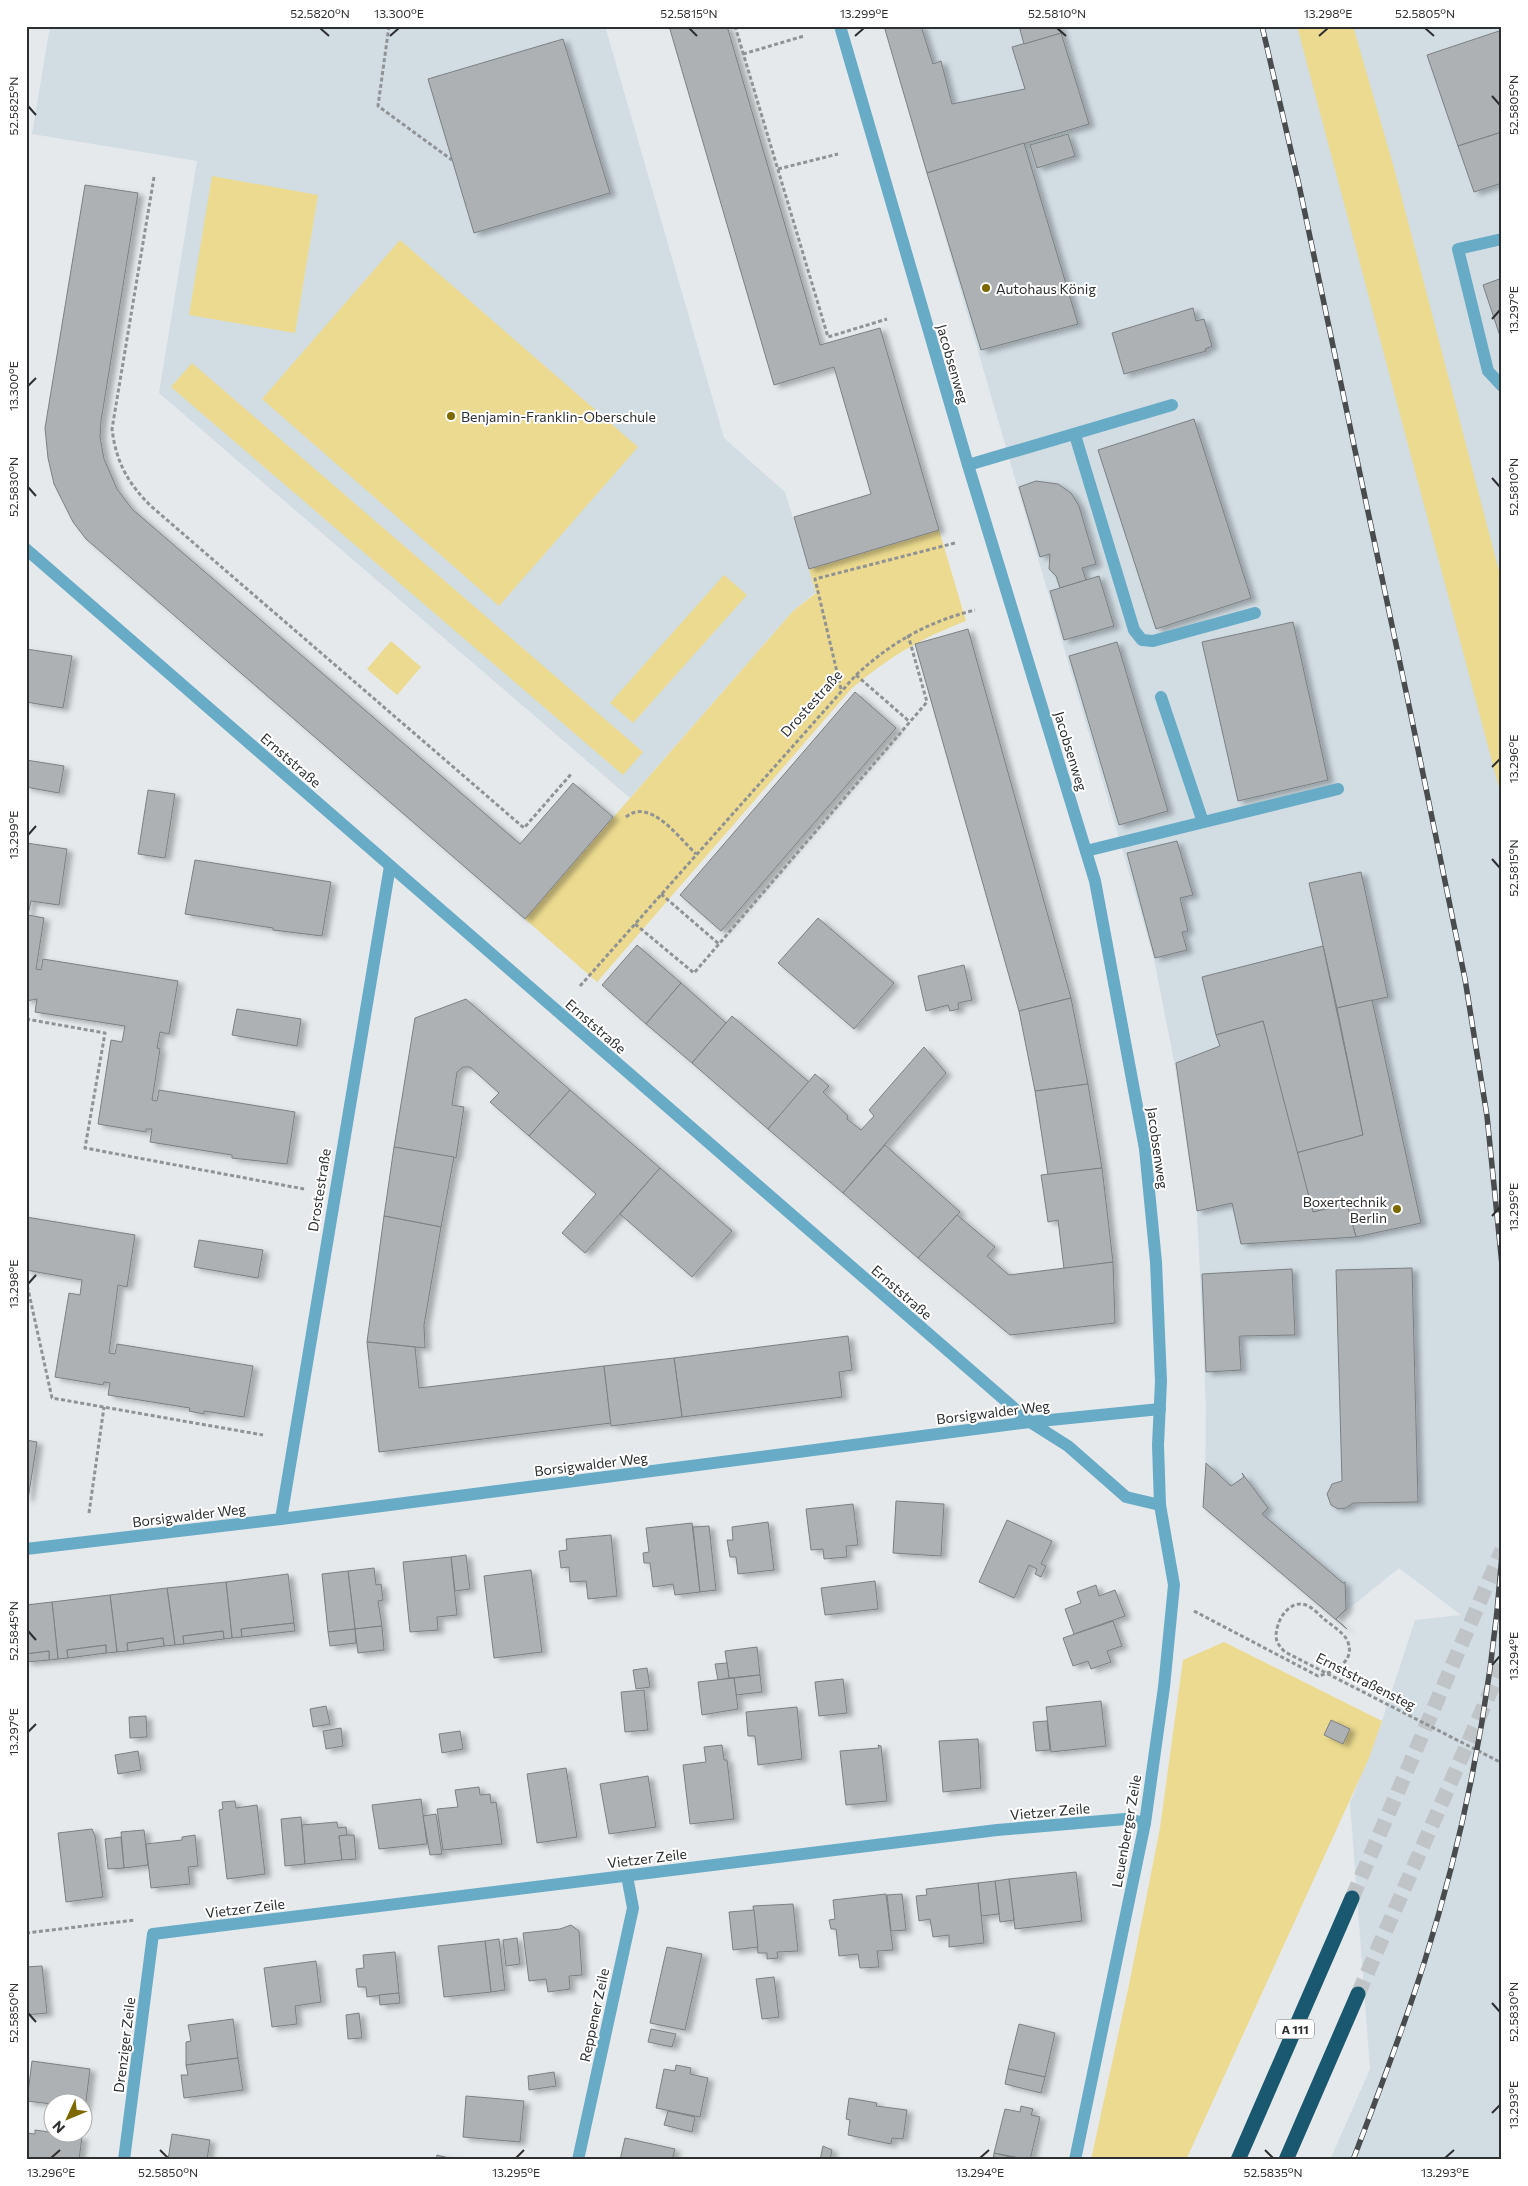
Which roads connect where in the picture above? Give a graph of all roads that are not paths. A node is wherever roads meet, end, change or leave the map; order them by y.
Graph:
1 (840, 26) edge
2 (1502, 239) edge
3 (1502, 386) edge
4 (1172, 404) dead end
5 (1075, 435) junction
6 (968, 465) junction
7 (26, 549) edge
8 (1256, 613) dead end
9 (1161, 698) dead end
10 (1338, 789) dead end
11 (1203, 822) junction
12 (1086, 851) junction
13 (390, 866) junction
14 (1160, 1409) junction
15 (1030, 1422) junction
16 (1160, 1505) junction
17 (281, 1519) junction
18 (26, 1549) edge
19 (1145, 1823) junction
20 (627, 1876) junction
21 (1352, 1898) tunnel mouth
22 (153, 1934) joint
23 (1358, 1994) tunnel mouth
24 (124, 2160) edge
25 (578, 2160) edge
26 (1075, 2160) edge
27 (1238, 2160) edge
28 (1286, 2160) edge

1 - 6 street, Jacobsenweg
2 - 3 street
4 - 5 street
5 - 6 street
5 - 8 street
6 - 12 street, Jacobsenweg
7 - 13 street, Ernststraße
9 - 11 street
10 - 11 street
11 - 12 street
12 - 14 street, Jacobsenweg
13 - 15 street, Ernststraße
13 - 17 street, Drostestraße
14 - 15 street, Borsigwalder Weg
14 - 16 street, Jacobsenweg
15 - 16 street, Ernststraße
15 - 17 street, Borsigwalder Weg
16 - 19 street, Leuenberger Zeile
17 - 18 street, Borsigwalder Weg
19 - 20 street, Vietzer Zeile
19 - 26 street, Leuenberger Zeile
20 - 22 street, Vietzer Zeile
20 - 25 street, Reppener Zeile
21 - 27 highway, A 111
22 - 24 street, Drenziger Zeile
23 - 28 highway

